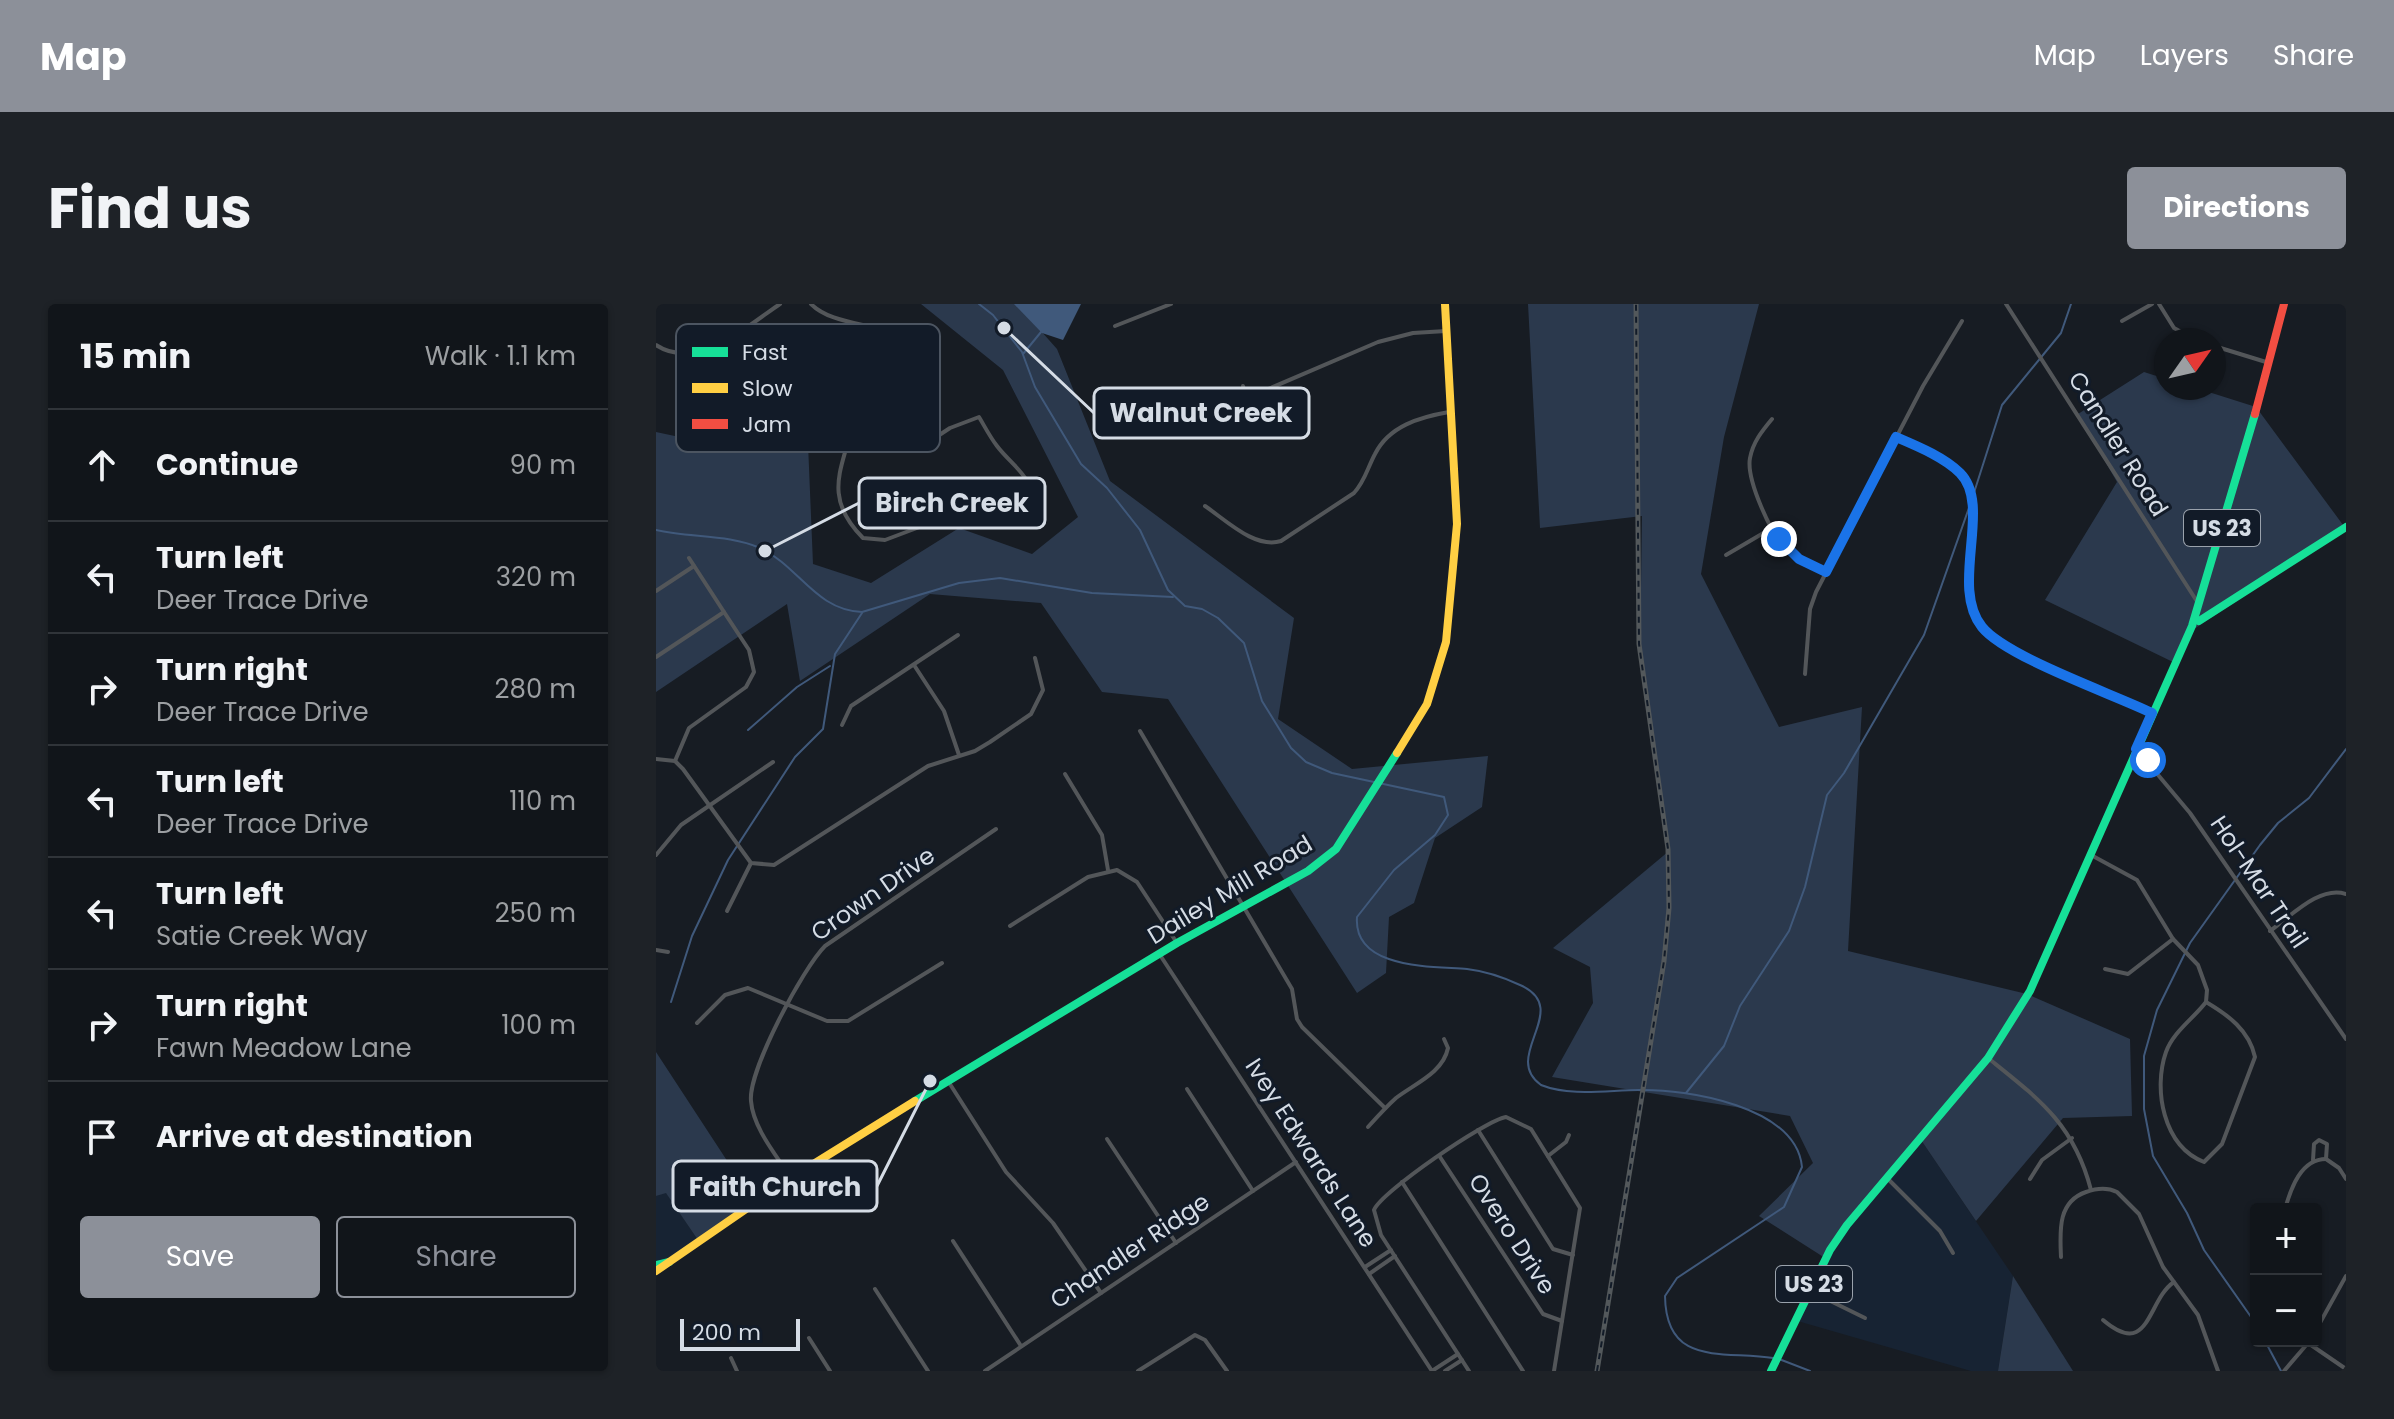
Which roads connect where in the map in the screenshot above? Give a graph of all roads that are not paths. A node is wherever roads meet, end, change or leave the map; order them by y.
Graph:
1 (780, 304) edge
2 (811, 304) edge
3 (1171, 304) edge
4 (1445, 304) edge
5 (2006, 304) edge
6 (2152, 304) edge
7 (2159, 304) edge
8 (2284, 304) edge
9 (1962, 321) dead end
10 (2122, 321) dead end
11 (750, 324) edge
12 (858, 324) edge
13 (1115, 326) dead end
14 (2174, 328) edge
15 (1446, 331) junction
16 (656, 345) edge
17 (2226, 350) edge
18 (676, 351) edge
19 (2266, 362) junction
20 (1243, 386) dead end
21 (1113, 397) dead end
22 (1246, 398) junction
23 (1449, 412) junction
24 (1772, 419) dead end
25 (940, 435) edge
26 (1896, 437) junction
27 (844, 452) edge
28 (1205, 506) dead end
29 (2346, 527) edge
30 (1772, 528) junction
31 (1726, 555) dead end
32 (689, 558) dead end
33 (694, 566) junction
34 (1826, 572) junction
35 (656, 591) edge
36 (2198, 603) junction
37 (724, 612) junction
38 (2195, 623) junction
39 (958, 635) dead end
40 (656, 657) edge
41 (1035, 658) dead end
42 (914, 665) junction
43 (1805, 674) dead end
44 (2152, 713) junction
45 (842, 725) dead end
46 (1140, 731) dead end
47 (2136, 749) junction
48 (959, 755) junction
49 (656, 759) edge
50 (675, 761) junction
51 (773, 762) dead end
52 (1065, 774) dead end
53 (709, 806) junction
54 (996, 829) dead end
55 (656, 855) edge
56 (2091, 855) junction
57 (751, 863) junction
58 (1108, 870) junction
59 (2346, 894) edge
60 (1246, 906) junction
61 (727, 911) dead end
62 (1010, 926) dead end
63 (2270, 931) junction
64 (2173, 939) junction
65 (1177, 943) junction
66 (656, 950) edge
67 (668, 952) dead end
68 (1160, 955) junction
69 (942, 963) dead end
70 (2105, 969) dead end
71 (2206, 1002) junction
72 (788, 1004) junction
73 (697, 1023) dead end
74 (1444, 1039) dead end
75 (2346, 1039) edge
76 (1988, 1058) junction
77 (948, 1081) junction
78 (1187, 1089) dead end
79 (1385, 1108) junction
80 (1368, 1127) dead end
81 (1478, 1130) junction
82 (1569, 1135) dead end
83 (2072, 1138) junction
84 (1107, 1139) dead end
85 (1440, 1156) junction
86 (1548, 1156) junction
87 (2326, 1159) junction
88 (2313, 1160) junction
89 (1296, 1162) junction
90 (791, 1178) junction
91 (1887, 1178) junction
92 (2030, 1179) dead end
93 (2346, 1179) edge
94 (1402, 1182) junction
95 (2091, 1190) junction
96 (1253, 1191) junction
97 (2288, 1203) edge
98 (953, 1241) dead end
99 (1176, 1243) junction
100 (1391, 1250) junction
101 (1953, 1253) dead end
102 (1574, 1255) junction
103 (1395, 1256) junction
104 (2061, 1257) dead end
105 (1365, 1267) junction
106 (656, 1268) edge
107 (1369, 1274) junction
108 (2346, 1276) edge
109 (2174, 1282) junction
110 (875, 1289) dead end
111 (1810, 1291) junction
112 (1101, 1293) junction
113 (1865, 1318) dead end
114 (2322, 1319) edge
115 (2103, 1320) dead end
116 (1562, 1321) junction
117 (809, 1338) dead end
118 (1021, 1346) junction
119 (2304, 1347) edge
120 (2315, 1347) edge
121 (1458, 1354) junction
122 (731, 1358) dead end
123 (1462, 1360) junction
124 (2346, 1369) edge
125 (737, 1371) edge
126 (830, 1371) edge
127 (928, 1371) edge
128 (985, 1371) edge
129 (1138, 1371) edge
130 (1227, 1371) edge
131 (1432, 1371) edge
132 (1445, 1371) edge
133 (1469, 1371) edge
134 (1523, 1371) edge
135 (1554, 1371) edge
136 (1771, 1371) edge
137 (2218, 1371) edge
138 (2284, 1371) edge

1 - 11 street
2 - 12 street
3 - 13 street
4 - 15 street, Dailey Mill Road
5 - 36 street, Candler Road
6 - 10 street
7 - 14 street
8 - 19 street, US 23
9 - 26 street
15 - 22 street
15 - 23 street, Dailey Mill Road
16 - 18 street
17 - 19 street
19 - 36 street, US 23
20 - 22 street
21 - 22 street
23 - 28 street
23 - 60 street, Dailey Mill Road
24 - 30 street
25 - 27 street
26 - 34 street
26 - 44 street
29 - 38 street
30 - 31 street
30 - 34 street
32 - 33 street
33 - 35 street
33 - 37 street
34 - 43 street
36 - 38 street, US 23
37 - 40 street
37 - 50 street
38 - 44 street, US 23
39 - 42 street
41 - 48 street
42 - 45 street
42 - 48 street
44 - 47 street, US 23
46 - 60 street
47 - 56 street, US 23
47 - 63 street, Hol-Mar Trail
48 - 57 street
49 - 50 street
50 - 53 street
51 - 53 street
52 - 58 street
53 - 55 street
53 - 57 street
54 - 72 street, Crown Drive
56 - 64 street
56 - 76 street, US 23
57 - 61 street
58 - 62 street
58 - 65 street
59 - 63 street
60 - 65 street, Dailey Mill Road
60 - 79 street
63 - 75 street, Hol-Mar Trail
64 - 70 street
64 - 71 street
65 - 68 street, Dailey Mill Road
66 - 67 street
68 - 77 street, Dailey Mill Road
68 - 89 street, Ivey Edwards Lane
69 - 72 street
71 - 71 street
72 - 73 street
72 - 90 street, Crown Drive
74 - 79 street
76 - 83 street
76 - 91 street, US 23
77 - 90 street, Dailey Mill Road
77 - 112 street
78 - 96 street
79 - 80 street
81 - 85 street
81 - 86 street
81 - 102 street
82 - 86 street
83 - 92 street
83 - 95 street
84 - 99 street
85 - 94 street
85 - 116 street, Overo Drive
86 - 102 street
87 - 88 street
87 - 88 street
87 - 93 street
88 - 97 street
89 - 96 street, Chandler Ridge
89 - 105 street, Ivey Edwards Lane
90 - 106 street, Dailey Mill Road
91 - 101 street
91 - 111 street, US 23
94 - 100 street
94 - 134 street
95 - 104 street
95 - 109 street
96 - 99 street, Chandler Ridge
98 - 118 street
99 - 112 street, Chandler Ridge
100 - 103 street
100 - 105 street
102 - 116 street
103 - 107 street
103 - 121 street
105 - 107 street, Ivey Edwards Lane
107 - 131 street, Ivey Edwards Lane
108 - 114 street
109 - 115 street
109 - 137 street
110 - 127 street
111 - 113 street
111 - 136 street, US 23
112 - 118 street, Chandler Ridge
116 - 135 street
117 - 126 street
118 - 128 street, Chandler Ridge
119 - 138 street
120 - 124 street
121 - 123 street
121 - 131 street
122 - 125 street
123 - 132 street
123 - 133 street
129 - 130 street

